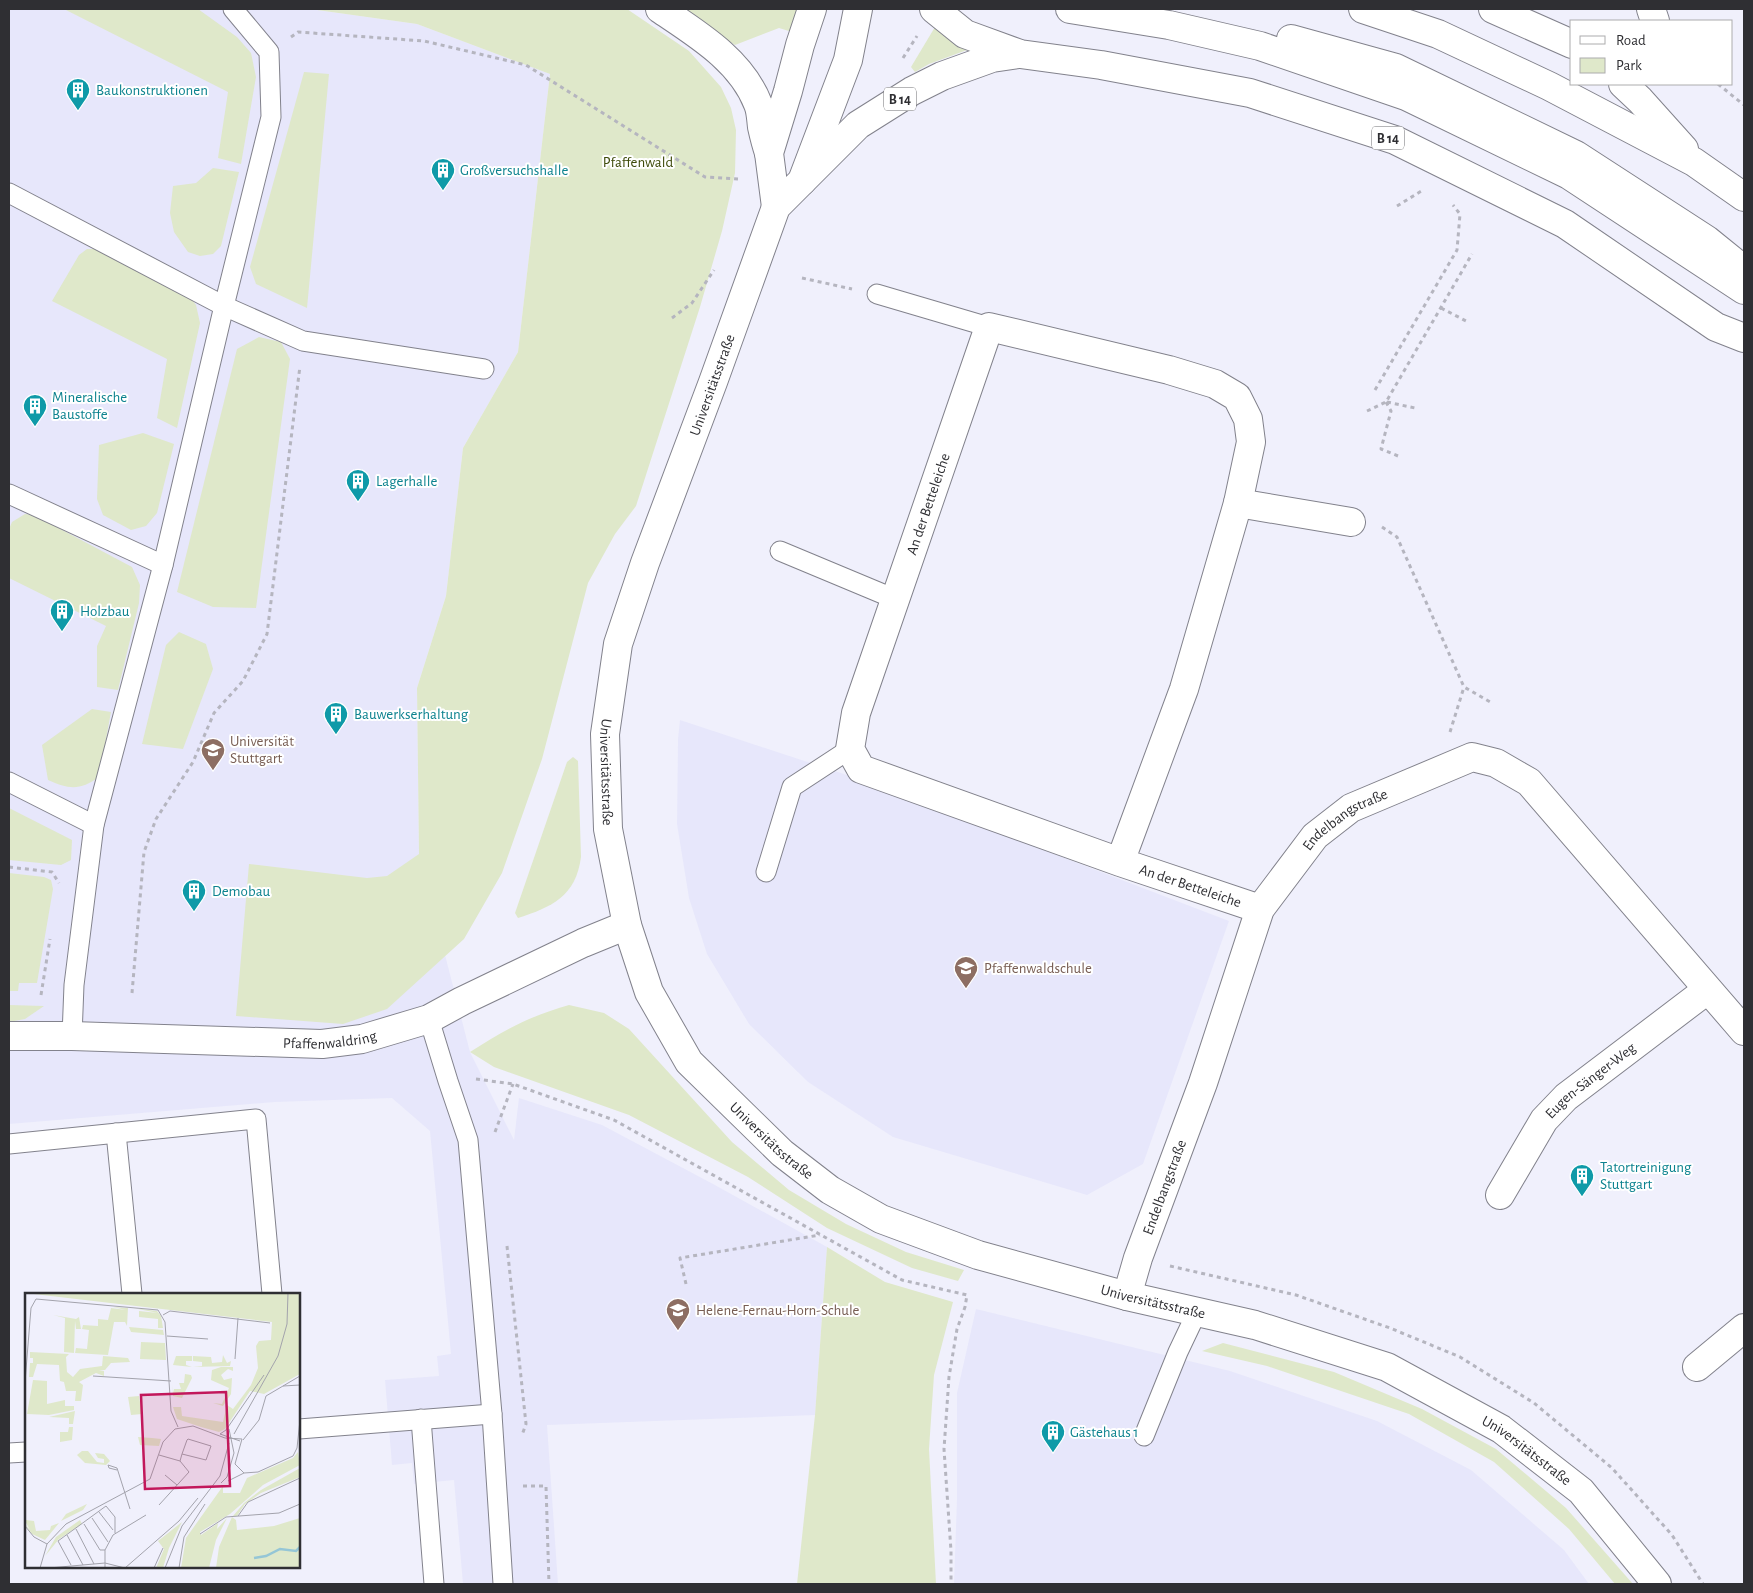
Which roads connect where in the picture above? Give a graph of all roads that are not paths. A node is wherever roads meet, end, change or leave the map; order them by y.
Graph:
1 (233, 9) edge
2 (660, 9) edge
3 (812, 9) edge
4 (858, 9) edge
5 (934, 9) edge
6 (1070, 9) edge
7 (1363, 9) edge
8 (1494, 9) edge
9 (1170, 25) junction
10 (1570, 43) edge
11 (1020, 54) junction
12 (1624, 85) edge
13 (769, 153) junction
14 (1694, 162) junction
15 (802, 181) junction
16 (9, 193) edge
17 (1744, 197) edge
18 (776, 207) junction
19 (1744, 270) edge
20 (1744, 290) edge
21 (877, 294) road end
22 (224, 306) junction
23 (989, 327) junction
24 (1744, 338) edge
25 (484, 369) dead end
26 (9, 494) edge
27 (1238, 503) junction
28 (1351, 522) road end
29 (780, 551) dead end
30 (163, 566) junction
31 (895, 599) junction
32 (850, 749) junction
33 (9, 782) edge
34 (94, 825) junction
35 (1120, 862) junction
36 (766, 872) dead end
37 (1260, 909) junction
38 (627, 925) junction
39 (1707, 990) junction
40 (429, 1019) junction
41 (1744, 1031) edge
42 (9, 1036) edge
43 (72, 1036) junction
44 (116, 1134) junction
45 (9, 1144) edge
46 (1500, 1196) dead end
47 (132, 1293) edge
48 (272, 1293) edge
49 (1127, 1296) junction
50 (1197, 1312) junction
51 (1744, 1328) edge
52 (1697, 1368) dead end
53 (492, 1414) junction
54 (421, 1419) junction
55 (300, 1429) edge
56 (1144, 1436) dead end
57 (25, 1452) edge
58 (9, 1453) edge
59 (434, 1584) edge
60 (503, 1584) edge
61 (1656, 1584) edge

1 - 22 lane
2 - 13 main road
3 - 13 main road, Universitätsstraße
4 - 15 main road, Universitätsstraße
5 - 11 main road, B 14
6 - 9 main road
7 - 14 main road
8 - 10 main road
9 - 19 main road
9 - 20 main road
11 - 15 main road, B 14
11 - 24 main road, B 14
12 - 14 main road
13 - 18 main road, Universitätsstraße
14 - 17 main road
15 - 18 main road, Universitätsstraße
16 - 22 lane
18 - 38 main road, Universitätsstraße
21 - 23 lane
22 - 25 lane
22 - 30 lane
23 - 27 main road, An der Betteleiche
23 - 31 main road, An der Betteleiche
26 - 30 lane
27 - 28 main road
27 - 35 main road, An der Betteleiche
29 - 31 lane
30 - 34 lane
31 - 32 main road, An der Betteleiche
32 - 35 main road, An der Betteleiche
32 - 36 lane
33 - 34 lane
34 - 43 lane
35 - 37 main road, An der Betteleiche
37 - 39 main road, Endelbangstraße
37 - 49 main road, Endelbangstraße
38 - 40 main road, Pfaffenwaldring
38 - 49 main road, Universitätsstraße
39 - 41 main road, Endelbangstraße
39 - 46 main road, Eugen-Sänger-Weg
40 - 43 main road, Pfaffenwaldring
40 - 53 lane
42 - 43 main road, Pfaffenwaldring
44 - 45 lane
44 - 47 lane
44 - 48 lane
49 - 50 main road, Universitätsstraße
50 - 56 lane
50 - 61 main road, Universitätsstraße
51 - 52 main road
53 - 54 lane
53 - 60 lane
54 - 55 lane
54 - 59 lane
57 - 58 lane

